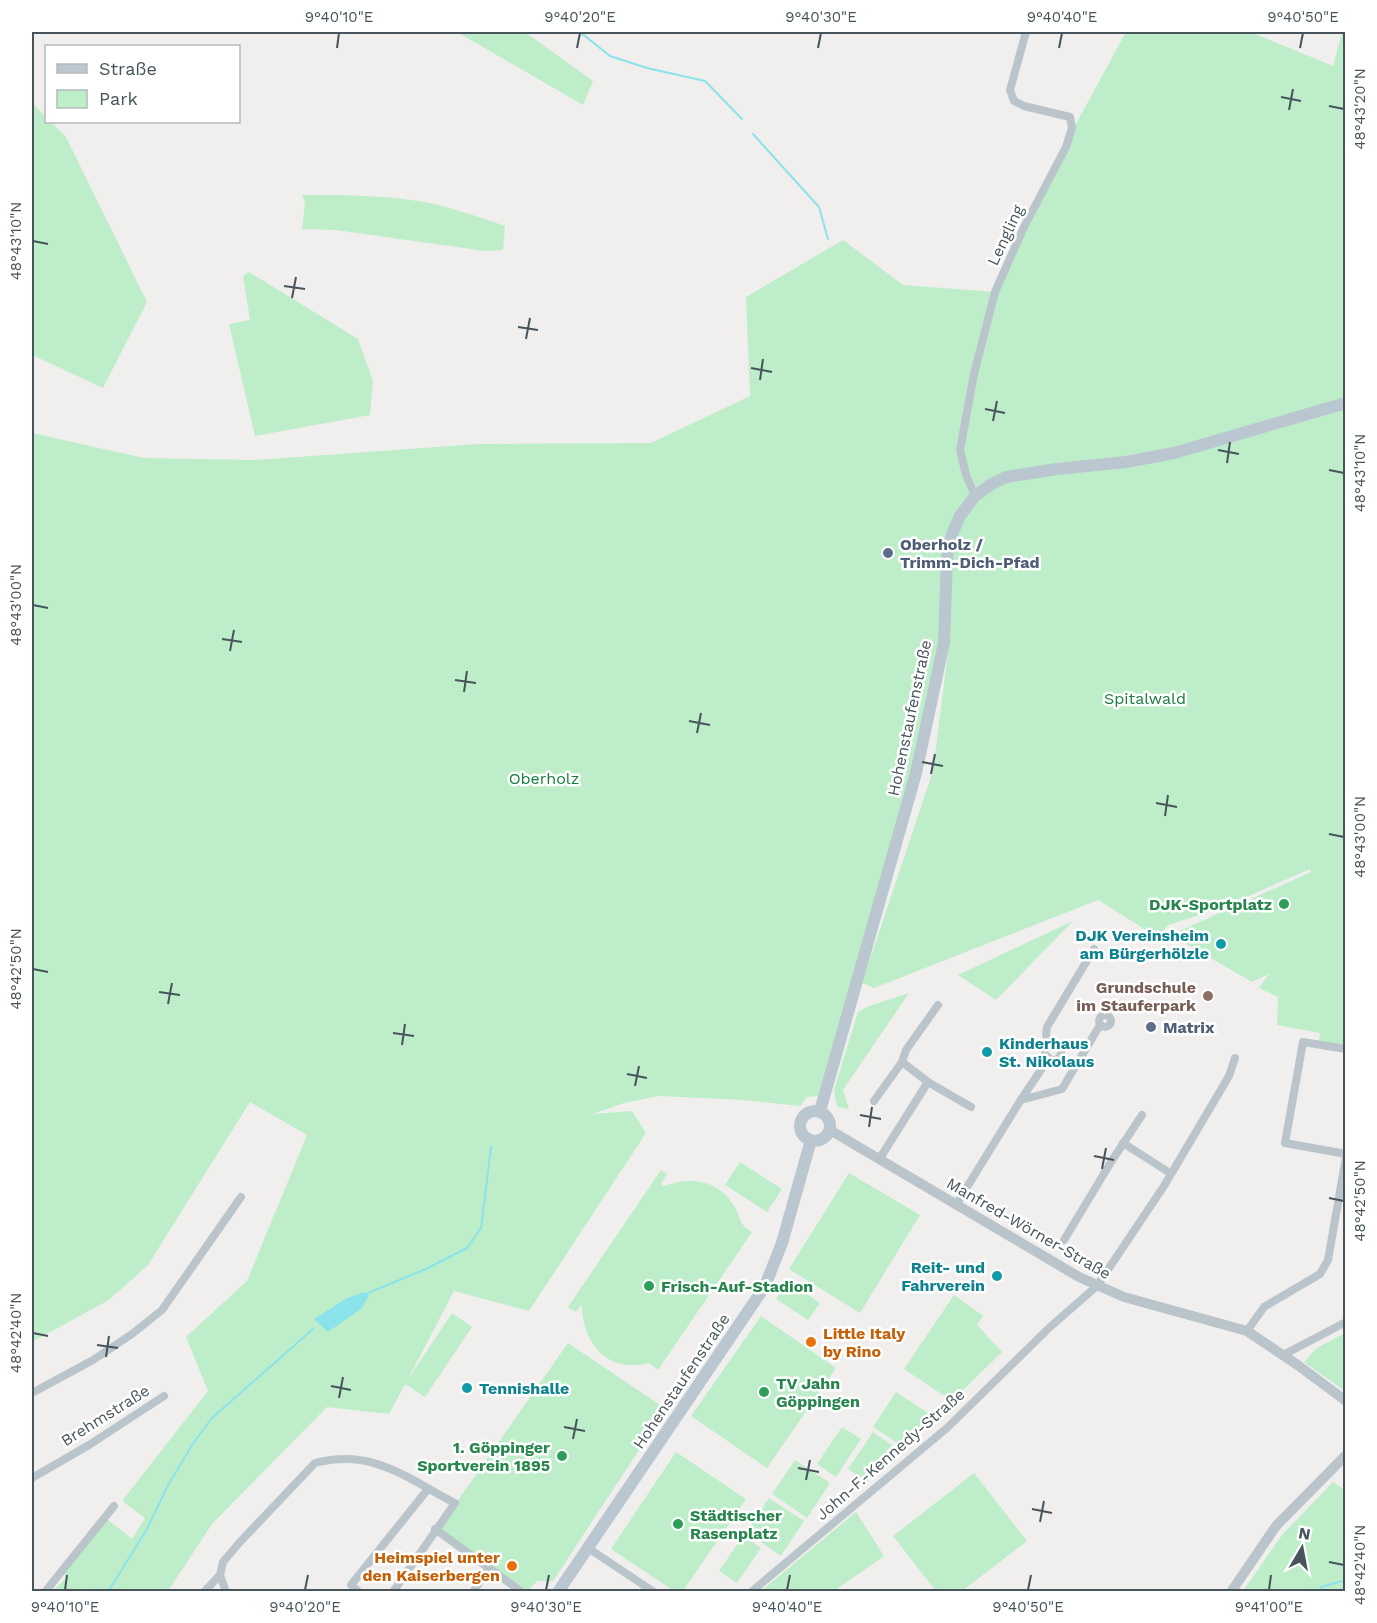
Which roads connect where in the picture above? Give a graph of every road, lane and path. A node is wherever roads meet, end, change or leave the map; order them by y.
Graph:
1 (1026, 32) edge
2 (1346, 403) edge
3 (975, 496) junction
4 (1094, 949) dead end
5 (938, 1005) dead end
6 (1100, 1025) dead end
7 (1050, 1044) junction
8 (1346, 1049) edge
9 (1049, 1058) junction
10 (1235, 1058) dead end
11 (902, 1062) junction
12 (928, 1082) junction
13 (874, 1101) dead end
14 (1020, 1101) junction
15 (971, 1107) dead end
16 (820, 1111) junction
17 (1142, 1115) dead end
18 (830, 1130) junction
19 (811, 1140) junction
20 (1123, 1143) junction
21 (1346, 1155) edge
22 (880, 1158) junction
23 (1345, 1168) edge
24 (1170, 1173) junction
25 (241, 1197) dead end
26 (956, 1205) junction
27 (1064, 1240) dead end
28 (1097, 1286) junction
29 (1346, 1322) edge
30 (1248, 1331) junction
31 (1283, 1355) junction
32 (32, 1393) edge
33 (164, 1396) dead end
34 (1346, 1401) edge
35 (1346, 1455) edge
36 (32, 1478) edge
37 (428, 1489) junction
38 (114, 1506) dead end
39 (435, 1529) junction
40 (588, 1548) junction
41 (488, 1569) junction
42 (220, 1575) junction
43 (45, 1592) edge
44 (204, 1592) edge
45 (226, 1592) edge
46 (359, 1592) edge
47 (393, 1592) edge
48 (473, 1592) edge
49 (522, 1592) edge
50 (558, 1592) edge
51 (654, 1592) edge
52 (751, 1592) edge
53 (1231, 1592) edge

1 - 3 street, Lengling
2 - 3 main road, Hohenstaufenstraße
3 - 16 main road, Hohenstaufenstraße
4 - 7 street
5 - 11 street
6 - 14 street
7 - 9 street
7 - 9 street
8 - 21 street
9 - 14 street
10 - 24 street, John-F.-Kennedy-Straße
11 - 12 street
11 - 13 street
12 - 15 street
12 - 22 street
14 - 26 street
16 - 18 main road
16 - 19 main road
17 - 20 street
18 - 19 main road
18 - 22 street, Manfred-Wörner-Straße
19 - 40 main road, Hohenstaufenstraße
20 - 24 street
20 - 27 street
21 - 23 street
22 - 26 street, Manfred-Wörner-Straße
23 - 30 street
24 - 28 street, John-F.-Kennedy-Straße
25 - 32 street
26 - 28 street, Manfred-Wörner-Straße
28 - 30 street, Manfred-Wörner-Straße
28 - 52 street, John-F.-Kennedy-Straße
29 - 31 street
30 - 31 street, Manfred-Wörner-Straße
31 - 34 street, Manfred-Wörner-Straße
33 - 36 street, Brehmstraße
35 - 53 street
37 - 39 street
37 - 42 street
37 - 46 street
38 - 43 street
39 - 41 street
39 - 47 street
40 - 50 main road, Hohenstaufenstraße
40 - 51 street
41 - 48 street
41 - 49 street
42 - 44 street
42 - 45 street

